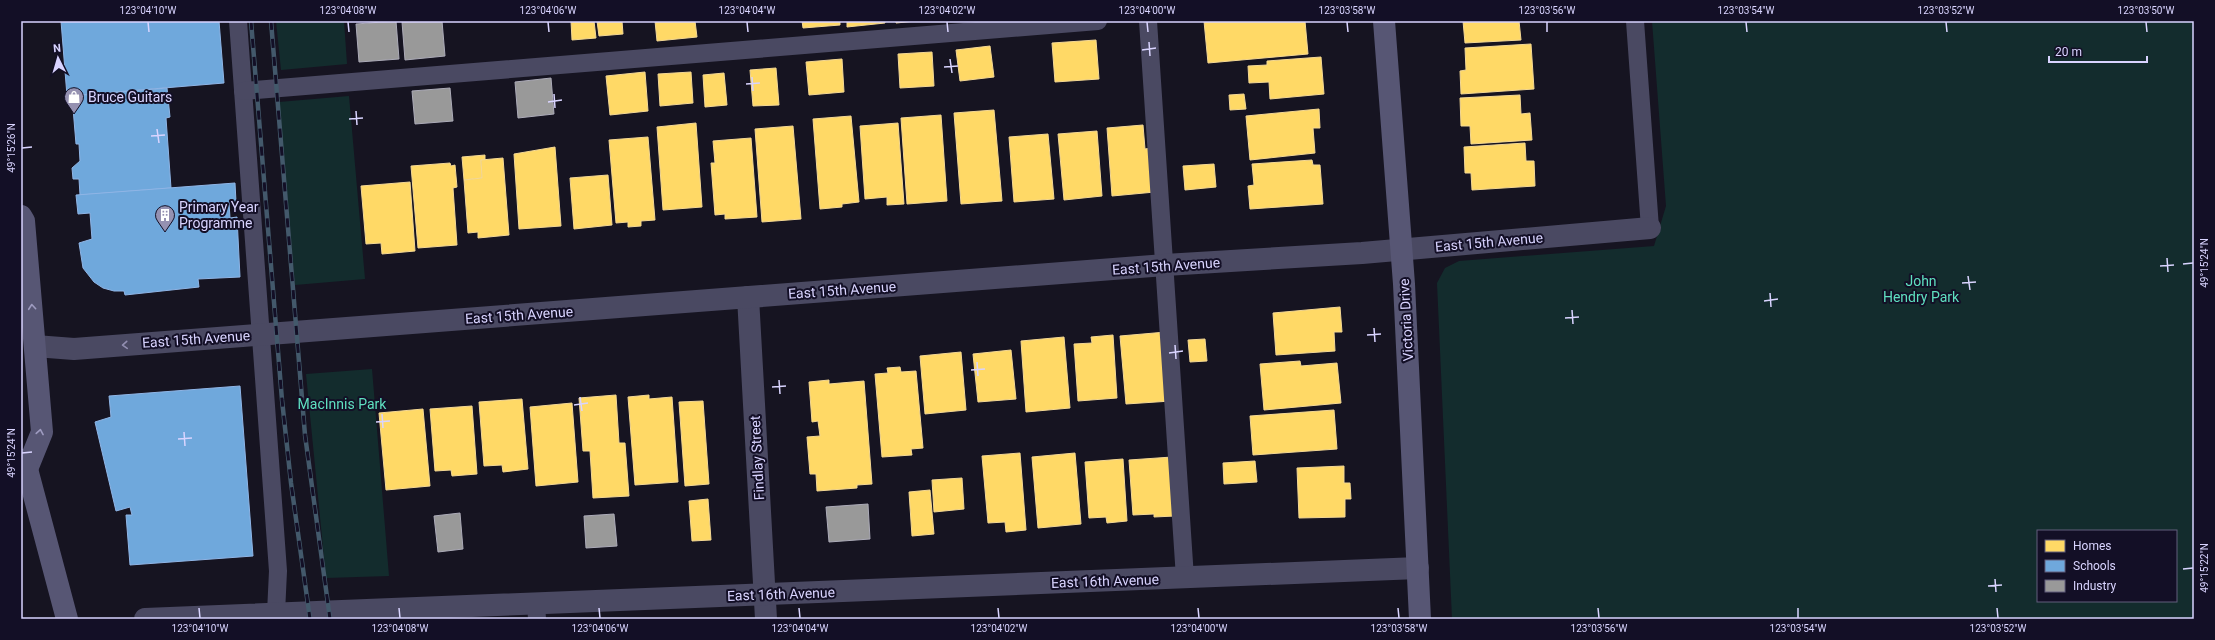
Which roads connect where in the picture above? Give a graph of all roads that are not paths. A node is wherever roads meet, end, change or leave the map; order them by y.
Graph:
1 (238, 21) edge
2 (1098, 21) edge
3 (1148, 21) edge
4 (1384, 21) edge
5 (1635, 21) edge
6 (243, 90) junction
7 (21, 216) edge
8 (1650, 228) joint
9 (1401, 249) junction
10 (1165, 265) junction
11 (748, 297) junction
12 (261, 335) junction
13 (35, 346) junction
14 (24, 465) edge
15 (1418, 568) junction
16 (1185, 578) junction
17 (765, 594) junction
18 (537, 611) edge
19 (276, 614) junction
20 (67, 619) edge
21 (145, 619) edge
22 (766, 619) edge
23 (1420, 619) edge

1 - 6 lane
2 - 6 lane
3 - 10 lane
4 - 9 street, Victoria Drive
5 - 8 lane
6 - 12 lane
13 -> 7 street
8 - 9 street, East 15th Avenue
9 - 10 street, East 15th Avenue
9 - 15 street, Victoria Drive
10 - 11 street, East 15th Avenue
10 - 16 lane
11 - 12 street, East 15th Avenue
11 - 17 street, Findlay Street
12 -> 13 street, East 15th Avenue
12 - 19 lane
14 -> 13 street
14 - 20 street
15 - 16 street, East 16th Avenue
15 - 23 street, Victoria Drive
16 - 17 street, East 16th Avenue
17 - 18 street, East 16th Avenue
17 - 22 street, Findlay Street
18 - 19 street, East 16th Avenue
19 - 21 street, East 16th Avenue

